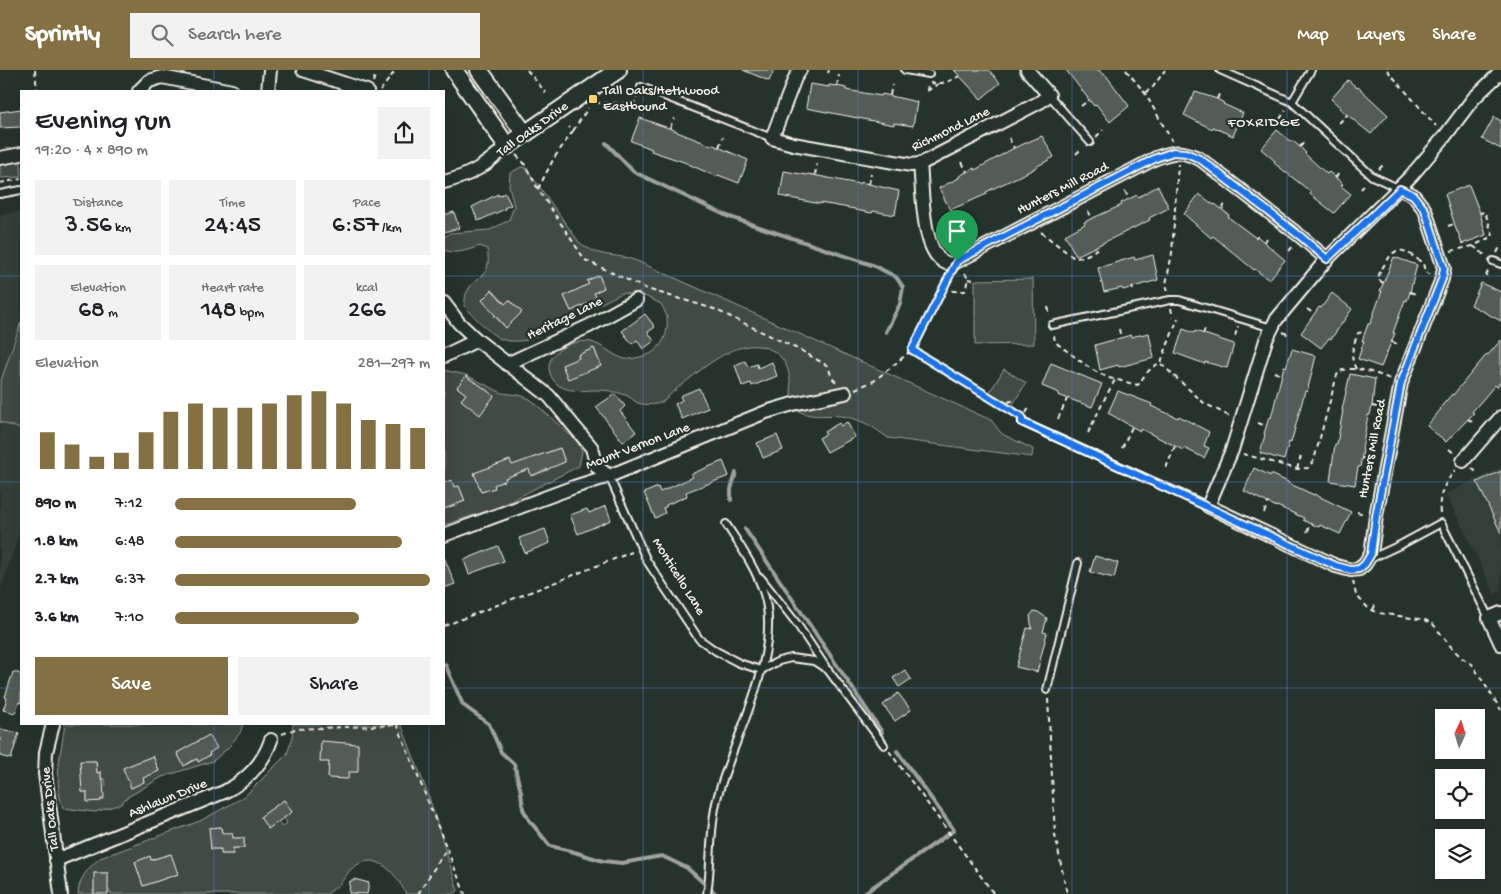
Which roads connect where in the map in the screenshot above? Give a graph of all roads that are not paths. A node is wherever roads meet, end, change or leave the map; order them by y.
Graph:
1 (270, 70) edge
2 (303, 70) edge
3 (454, 70) edge
4 (479, 70) edge
5 (618, 70) edge
6 (800, 70) edge
7 (905, 70) edge
8 (1027, 70) edge
9 (1220, 70) edge
10 (1312, 70) edge
11 (1501, 72) edge
12 (929, 74) dead end
13 (641, 87) dead end
14 (140, 90) edge
15 (227, 90) edge
16 (268, 90) edge
17 (364, 90) edge
18 (1049, 94) junction
19 (1292, 102) junction
20 (525, 134) junction
21 (772, 138) junction
22 (1090, 142) dead end
23 (508, 146) junction
24 (20, 154) edge
25 (0, 158) edge
26 (920, 164) junction
27 (445, 182) edge
28 (1400, 189) junction
29 (20, 190) edge
30 (0, 194) edge
31 (1327, 259) junction
32 (1493, 261) road end
33 (1501, 264) edge
34 (636, 300) dead end
35 (445, 305) edge
36 (1052, 325) dead end
37 (1272, 328) junction
38 (477, 340) junction
39 (445, 356) edge
40 (507, 364) junction
41 (845, 393) road end
42 (1501, 417) edge
43 (1022, 422) road end
44 (1463, 461) road end
45 (609, 476) junction
46 (1208, 506) junction
47 (726, 524) dead end
48 (445, 535) edge
49 (1367, 560) junction
50 (1078, 563) dead end
51 (754, 569) junction
52 (1501, 612) edge
53 (1489, 618) junction
54 (1501, 644) edge
55 (762, 670) junction
56 (828, 670) junction
57 (1047, 690) road end
58 (52, 725) edge
59 (271, 740) road end
60 (884, 745) road end
61 (56, 860) junction
62 (707, 891) edge
63 (61, 894) edge

1 - 16 street
2 - 17 street
3 - 23 street
4 - 20 street
5 - 20 street, Tall Oaks Drive
6 - 21 street
7 - 12 lane
8 - 18 street
9 - 19 lane, Hunters Mill Road
10 - 19 lane
11 - 28 street
13 - 21 lane, Richmond Lane
14 - 15 street
18 - 22 lane
18 - 26 street, Richmond Lane
19 - 28 lane, Hunters Mill Road
20 - 23 street, Tall Oaks Drive
21 - 26 street, Richmond Lane
23 - 27 street, Tall Oaks Drive
24 - 25 street
26 - 31 street, Hunters Mill Road
28 - 31 street
28 - 49 street, Hunters Mill Road
29 - 30 lane
31 - 37 street
32 - 33 lane
34 - 40 street, Heritage Lane
35 - 38 street, Monticello Lane
36 - 37 lane
37 - 46 street
38 - 39 street
38 - 40 street, Monticello Lane
40 - 45 street, Monticello Lane
41 - 45 street, Mount Vernon Lane
42 - 44 street
43 - 46 lane
45 - 48 street, Mount Vernon Lane
45 - 55 lane, Monticello Lane
46 - 49 street
47 - 51 lane
49 - 53 lane
50 - 57 lane
51 - 55 lane
51 - 56 lane
52 - 53 street
53 - 54 street
55 - 56 lane
55 - 62 lane
56 - 60 lane
58 - 61 street, Tall Oaks Drive
59 - 61 street, Ashlawn Drive
61 - 63 street, Tall Oaks Drive

